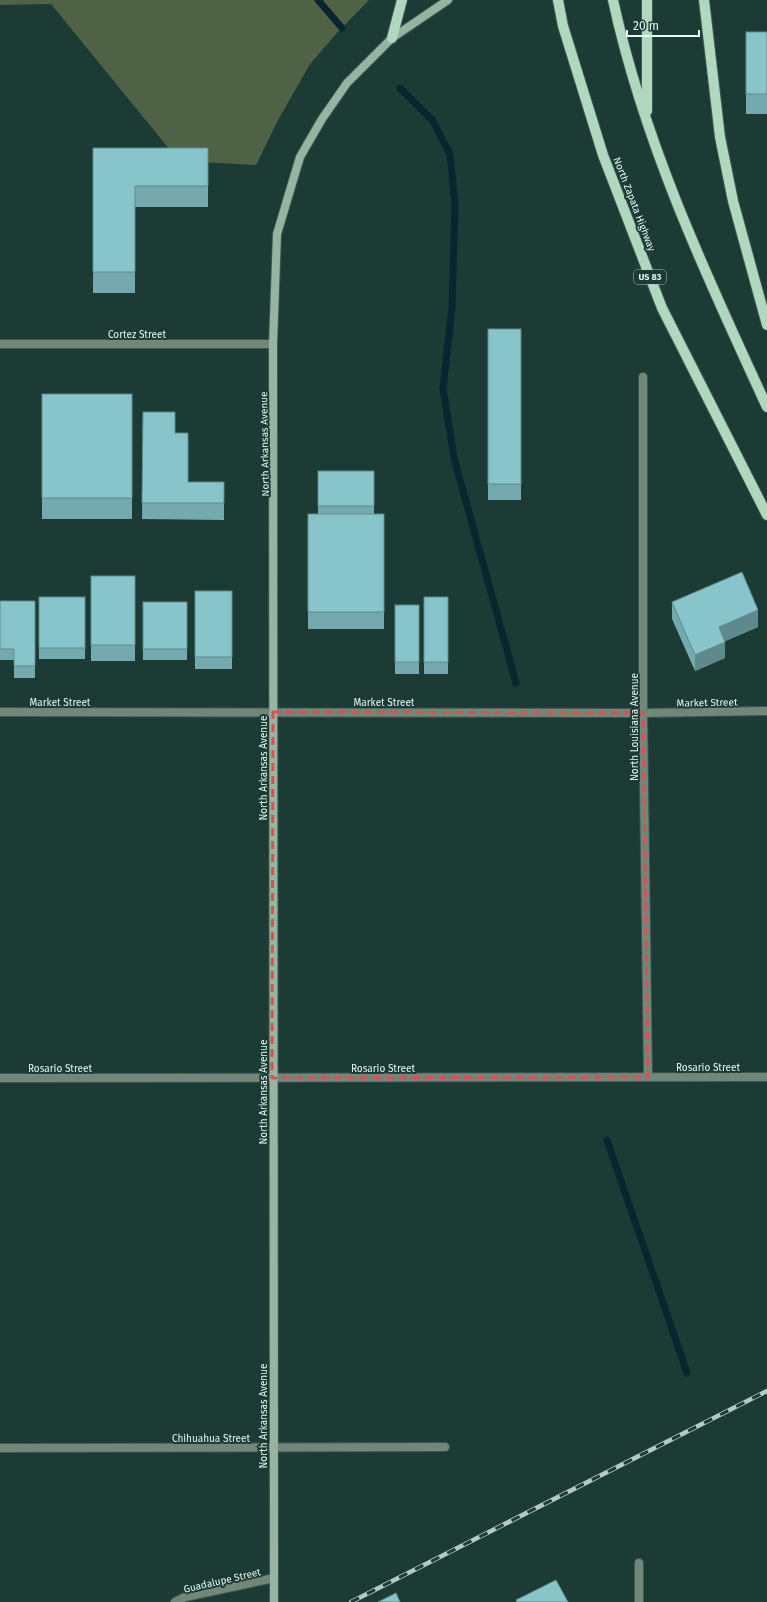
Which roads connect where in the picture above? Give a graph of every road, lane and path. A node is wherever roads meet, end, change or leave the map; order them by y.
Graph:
1 (402, 0) edge
2 (448, 0) edge
3 (552, 0) edge
4 (558, 0) edge
5 (613, 0) edge
6 (647, 0) edge
7 (704, 0) edge
8 (562, 26) junction
9 (392, 38) junction
10 (647, 123) junction
11 (767, 325) edge
12 (0, 344) edge
13 (273, 344) junction
14 (643, 378) dead end
15 (767, 408) edge
16 (767, 515) edge
17 (767, 711) edge
18 (0, 712) edge
19 (273, 712) junction
20 (643, 713) junction
21 (648, 1077) junction
22 (767, 1077) edge
23 (0, 1078) edge
24 (272, 1078) junction
25 (445, 1447) dead end
26 (0, 1448) edge
27 (273, 1448) junction
28 (639, 1563) dead end
29 (274, 1578) junction
30 (175, 1602) edge
31 (274, 1602) edge
32 (639, 1602) edge

1 - 9 main road
2 - 9 main road, North Arkansas Avenue
3 - 8 main road
4 - 8 main road, North Zapata Highway / US 83
5 - 10 main road
6 - 10 main road
7 - 11 main road
8 - 16 main road, North Zapata Highway / US 83
9 - 13 main road, North Arkansas Avenue
10 - 15 main road
12 - 13 street, Cortez Street
13 - 19 main road, North Arkansas Avenue
14 - 20 street, North Louisiana Avenue
17 - 20 street, Market Street
18 - 19 street, Market Street
19 - 20 street, Market Street
19 - 24 main road, North Arkansas Avenue
20 - 21 street, North Louisiana Avenue
21 - 22 street, Rosario Street
21 - 24 street, Rosario Street
23 - 24 street, Rosario Street
24 - 27 main road, North Arkansas Avenue
25 - 27 street, Chihuahua Street
26 - 27 street, Chihuahua Street
27 - 29 main road, North Arkansas Avenue
28 - 32 street
29 - 30 street, Guadalupe Street
29 - 31 main road, North Arkansas Avenue

